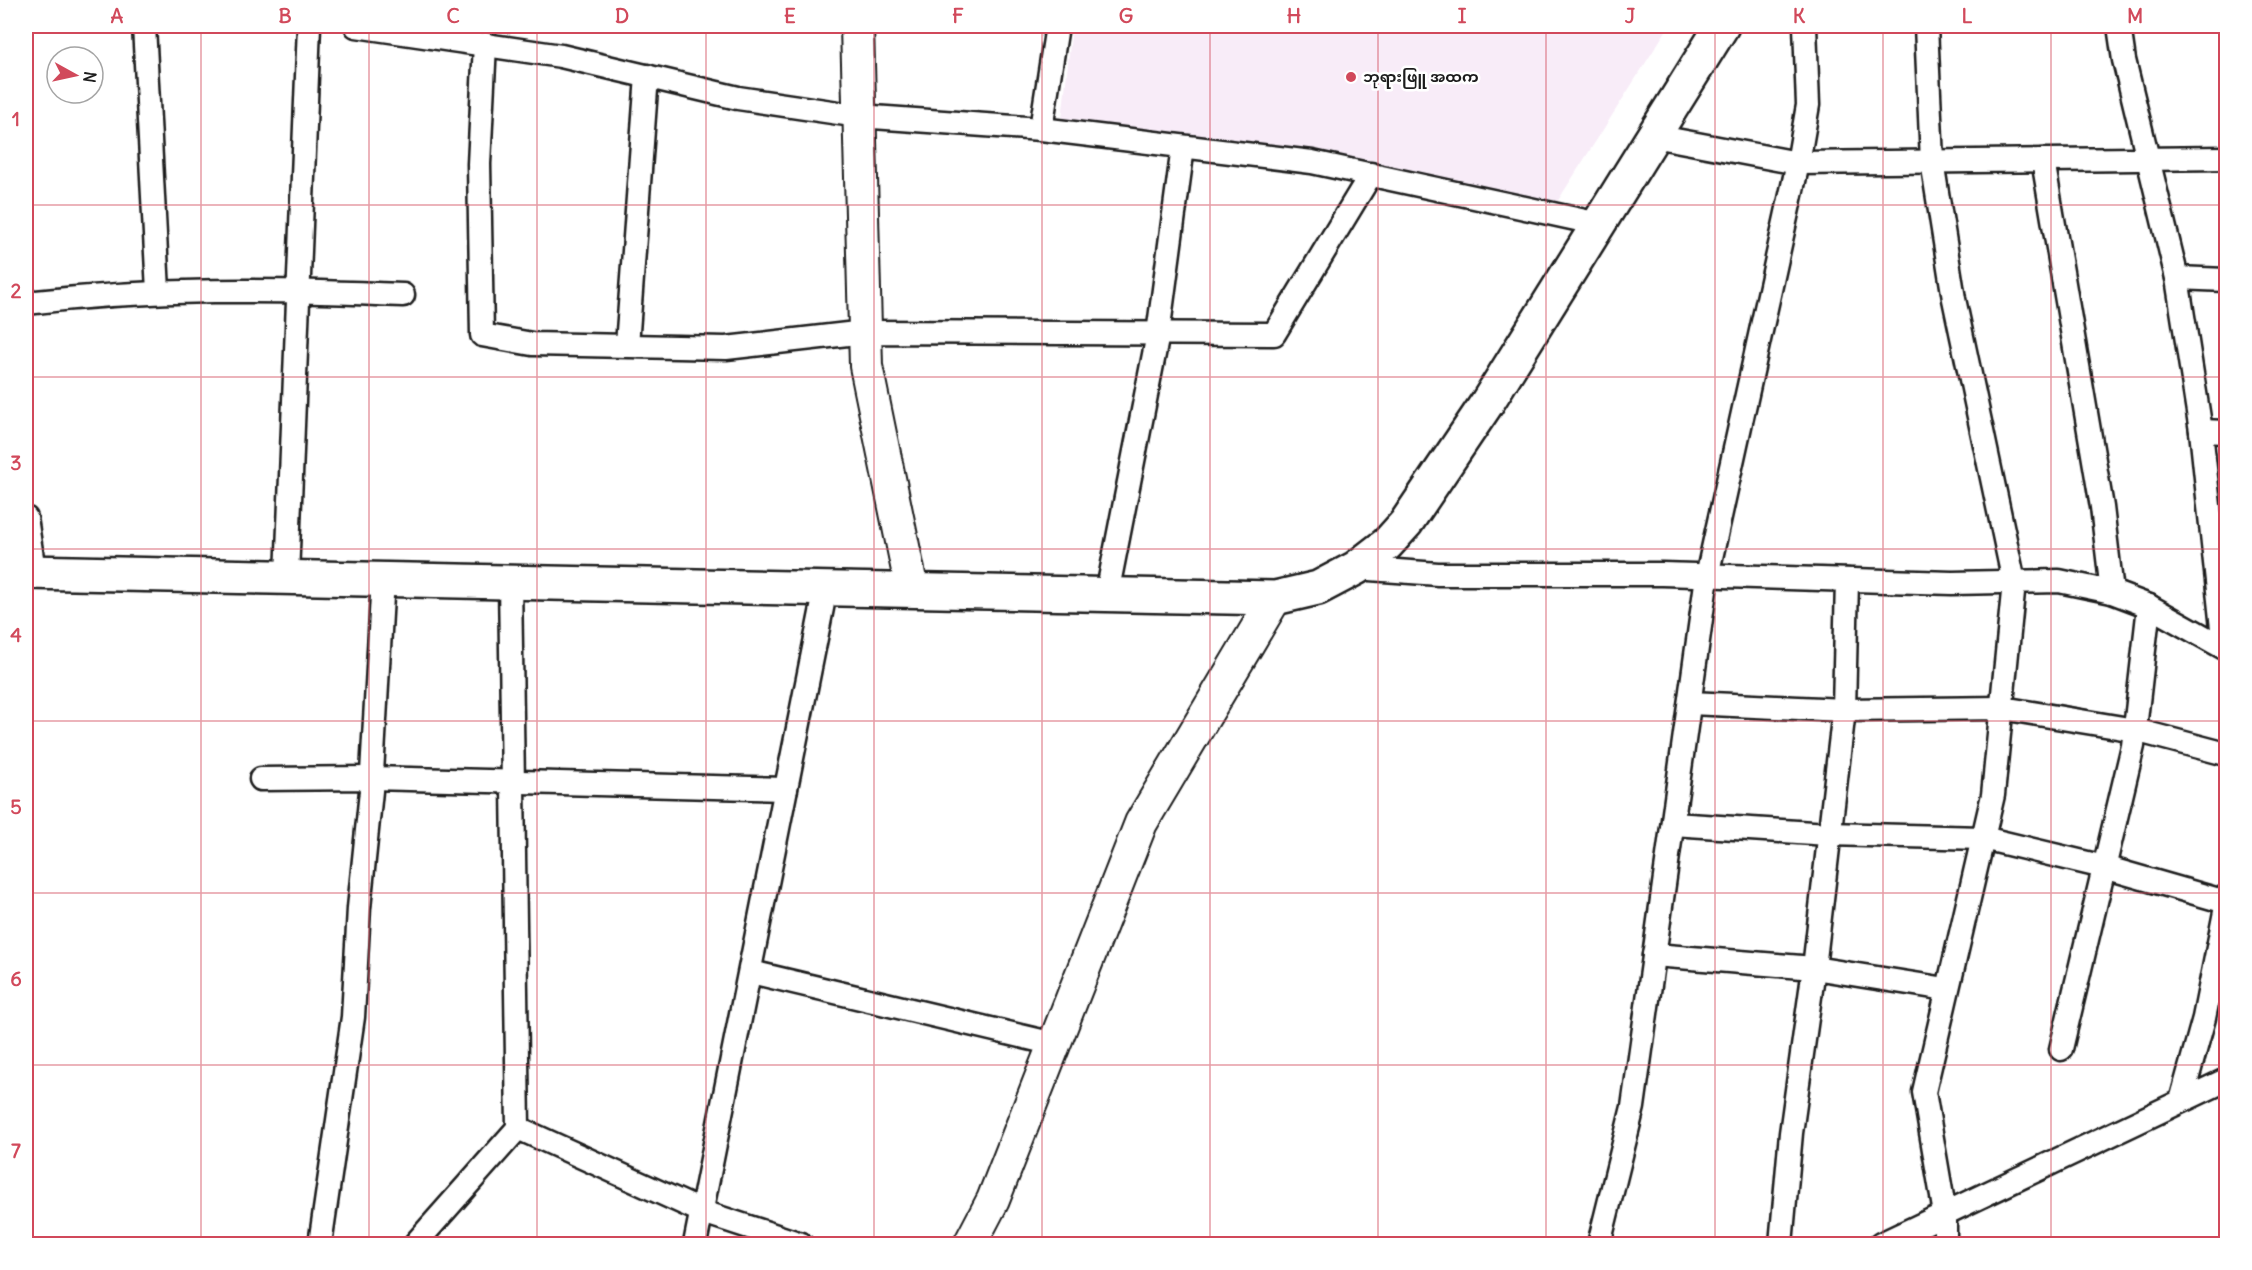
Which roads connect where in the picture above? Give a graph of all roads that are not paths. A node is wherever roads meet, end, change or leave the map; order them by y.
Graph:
1 (144, 26) edge
2 (309, 26) edge
3 (356, 26) edge
4 (857, 26) edge
5 (1057, 26) edge
6 (1722, 26) edge
7 (1805, 26) edge
8 (1926, 26) edge
9 (2119, 26) edge
10 (485, 44) junction
11 (647, 76) junction
12 (859, 116) junction
13 (1041, 129) junction
14 (1654, 136) junction
15 (1183, 147) junction
16 (2226, 158) edge
17 (2149, 159) junction
18 (2043, 160) junction
19 (1932, 161) junction
20 (1798, 163) junction
21 (1371, 174) junction
22 (1599, 224) junction
23 (2177, 278) junction
24 (2226, 280) edge
25 (299, 290) junction
26 (158, 291) junction
27 (403, 295) dead end
28 (26, 303) edge
29 (865, 332) junction
30 (1158, 334) junction
31 (627, 345) junction
32 (2201, 431) junction
33 (2226, 432) edge
34 (26, 518) edge
35 (1356, 568) junction
36 (30, 572) edge
37 (287, 576) junction
38 (1707, 576) junction
39 (383, 578) junction
40 (1847, 580) junction
41 (510, 581) junction
42 (2014, 582) junction
43 (826, 588) junction
44 (912, 590) junction
45 (2112, 592) junction
46 (1107, 594) junction
47 (1275, 598) junction
48 (2149, 606) junction
49 (2225, 648) edge
50 (1690, 703) junction
51 (2002, 708) junction
52 (1844, 710) junction
53 (2135, 730) junction
54 (2226, 754) edge
55 (371, 778) junction
56 (261, 779) dead end
57 (513, 782) junction
58 (786, 789) junction
59 (1673, 824) junction
60 (1828, 834) junction
61 (1983, 838) junction
62 (2104, 867) junction
63 (2226, 902) edge
64 (2226, 907) edge
65 (1654, 955) junction
66 (1814, 968) junction
67 (750, 972) junction
68 (1946, 989) junction
69 (1054, 1044) junction
70 (2061, 1049) dead end
71 (2226, 1080) edge
72 (2181, 1101) junction
73 (518, 1128) junction
74 (703, 1212) junction
75 (1945, 1214) junction
76 (320, 1245) edge
77 (415, 1245) edge
78 (695, 1245) edge
79 (801, 1245) edge
80 (970, 1245) edge
81 (1599, 1245) edge
82 (1781, 1245) edge
83 (1881, 1245) edge
84 (1946, 1245) edge

1 - 26 street
2 - 25 street
3 - 10 street
4 - 12 street
5 - 13 street
6 - 14 highway
7 - 20 street
8 - 19 street
9 - 17 street
10 - 11 street
10 - 31 street
11 - 12 street
11 - 31 street
12 - 13 street
12 - 29 street
13 - 15 street
14 - 20 street
14 - 22 highway
15 - 21 street
15 - 30 street
16 - 17 street
17 - 18 street
17 - 23 street
18 - 19 street
18 - 45 street
19 - 20 street
19 - 42 street
20 - 38 street
21 - 22 street
21 - 30 street
22 - 35 highway
23 - 24 street
23 - 32 street
25 - 26 street
25 - 27 street
25 - 37 street
26 - 28 street
29 - 30 street
29 - 31 street
29 - 44 street
30 - 46 street
32 - 33 street
32 - 49 street
34 - 36 street
35 - 38 street
35 - 47 highway
36 - 37 highway
37 - 39 highway
38 - 40 street
38 - 50 street
39 - 41 highway
39 - 55 street
40 - 42 street
40 - 52 street
41 - 43 highway
41 - 57 street
42 - 45 street
42 - 51 street
43 - 44 highway
43 - 58 street
44 - 46 highway
45 - 48 street
46 - 47 highway
47 - 69 street
48 - 49 street
48 - 53 street
50 - 52 street
50 - 59 street
51 - 52 street
51 - 53 street
51 - 61 street
52 - 60 street
53 - 54 street
53 - 62 street
55 - 56 street
55 - 57 street
55 - 76 street
57 - 58 street
57 - 73 street
58 - 67 street
59 - 60 street
59 - 65 street
60 - 61 street
60 - 66 street
61 - 62 street
61 - 68 street
62 - 63 street
62 - 70 street
64 - 72 street
65 - 66 street
65 - 81 street
66 - 68 street
66 - 82 street
67 - 69 street
67 - 74 street
68 - 75 street
69 - 80 street
71 - 72 street
72 - 75 street
73 - 74 street
73 - 77 street
74 - 78 street
74 - 79 street
75 - 83 street
75 - 84 street

